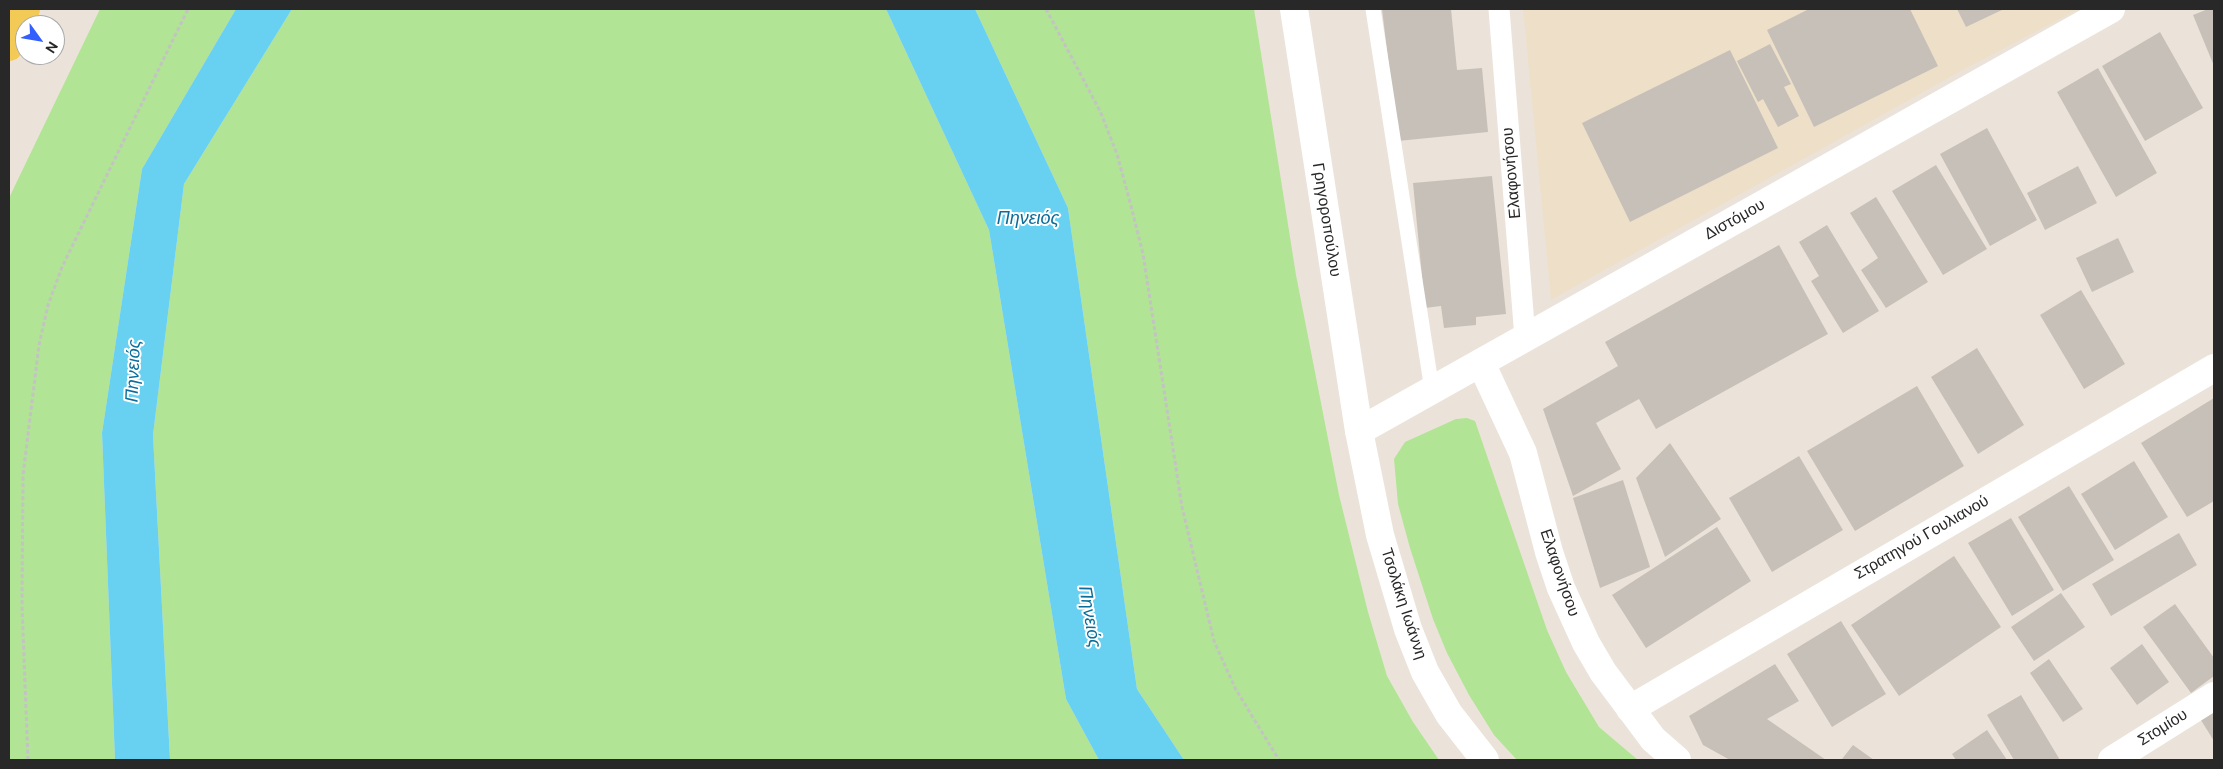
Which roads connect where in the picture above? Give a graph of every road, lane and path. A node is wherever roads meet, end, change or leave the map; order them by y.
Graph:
1 (26, 9) edge
2 (188, 9) edge
3 (1046, 9) edge
4 (1294, 9) edge
5 (1373, 9) edge
6 (1499, 9) edge
7 (2111, 9) edge
8 (9, 43) edge
9 (1525, 338) junction
10 (1481, 362) junction
11 (2214, 368) edge
12 (1432, 390) junction
13 (1359, 431) junction
14 (2214, 696) edge
15 (1630, 709) junction
16 (28, 760) edge
17 (1279, 760) edge
18 (1485, 760) edge
19 (1677, 760) edge
20 (2112, 760) edge

1 - 8 main road
2 - 16 path
3 - 17 path
4 - 13 street, Γρηγοροπούλου
5 - 12 lane
6 - 9 street, Ελαφονήσου
7 - 9 street, Διστόμου
9 - 10 street, Διστόμου
10 - 12 street, Διστόμου
10 - 15 street, Ελαφονήσου
11 - 15 street, Στρατηγού Γουλιανού
12 - 13 street, Διστόμου
13 - 18 street, Τσολάκη Ιωάννη
14 - 20 street, Στομίου
15 - 19 street, Ελαφονήσου

